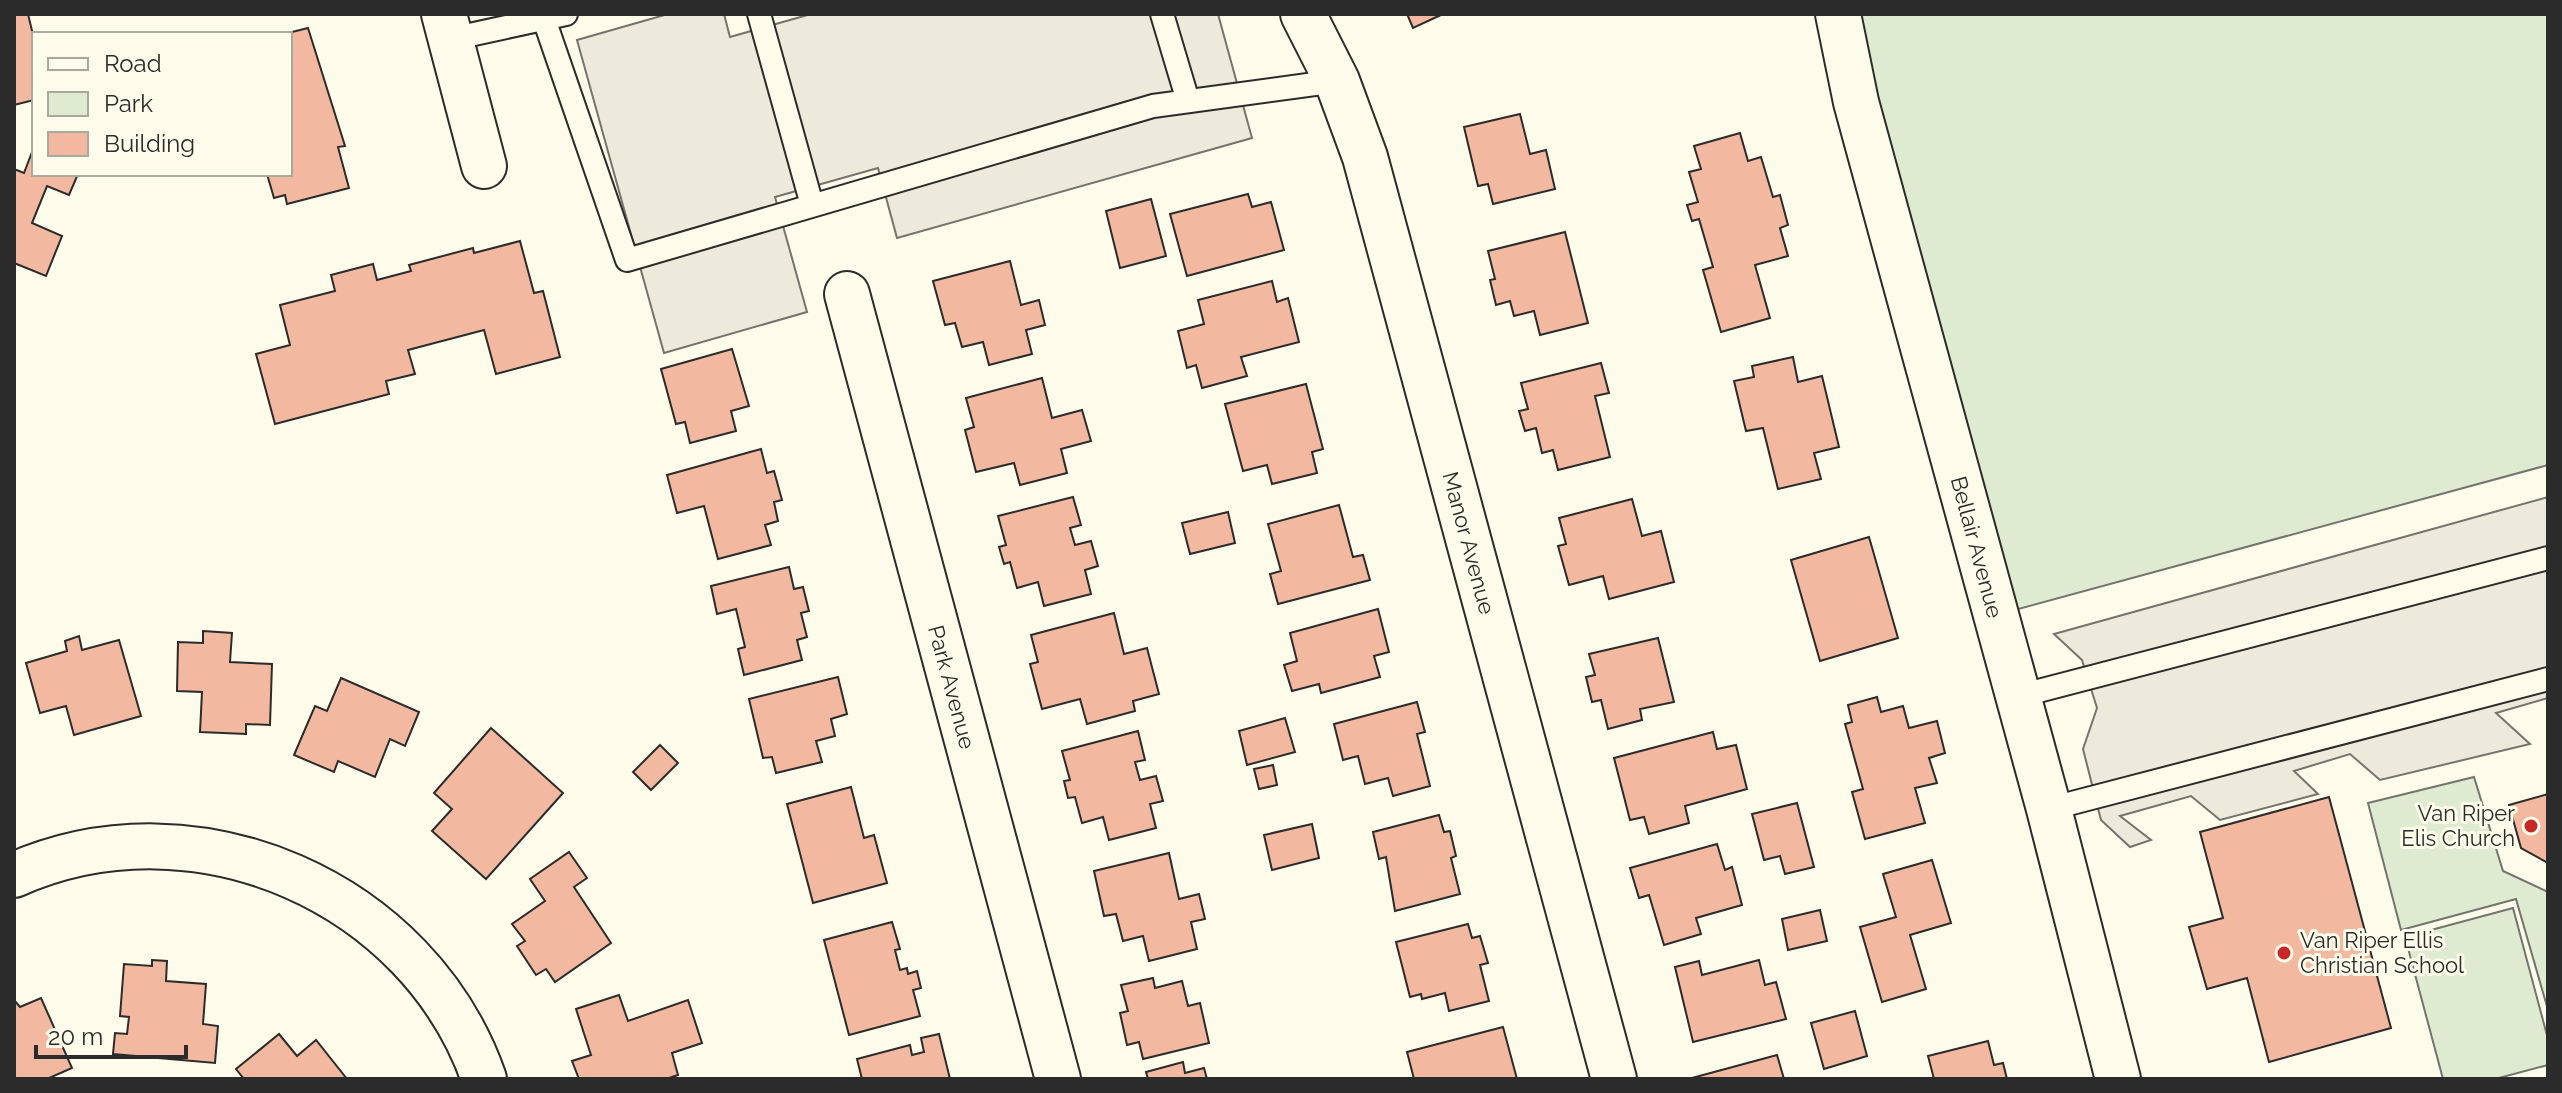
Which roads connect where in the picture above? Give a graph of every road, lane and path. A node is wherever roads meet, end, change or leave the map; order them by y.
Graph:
1 (1162, 14) edge
2 (1303, 14) edge
3 (1838, 14) edge
4 (764, 16) edge
5 (555, 17) edge
6 (447, 27) edge
7 (1337, 81) junction
8 (1188, 101) junction
9 (484, 166) dead end
10 (812, 205) junction
11 (847, 294) dead end
12 (2548, 558) edge
13 (2548, 679) edge
14 (2019, 696) junction
15 (2049, 809) junction
16 (14, 875) edge
17 (484, 1079) edge
18 (1058, 1079) edge
19 (1614, 1079) edge
20 (2118, 1079) edge

1 - 8 lane
2 - 7 street, Manor Avenue
3 - 14 street, Bellair Avenue
4 - 10 lane
5 - 6 lane
5 - 10 lane
6 - 9 street
7 - 8 lane
7 - 19 street, Manor Avenue
8 - 10 lane
11 - 18 street, Park Avenue
12 - 14 lane
13 - 15 lane
14 - 15 street, Bellair Avenue
15 - 20 street, Bellair Avenue
16 - 17 street

